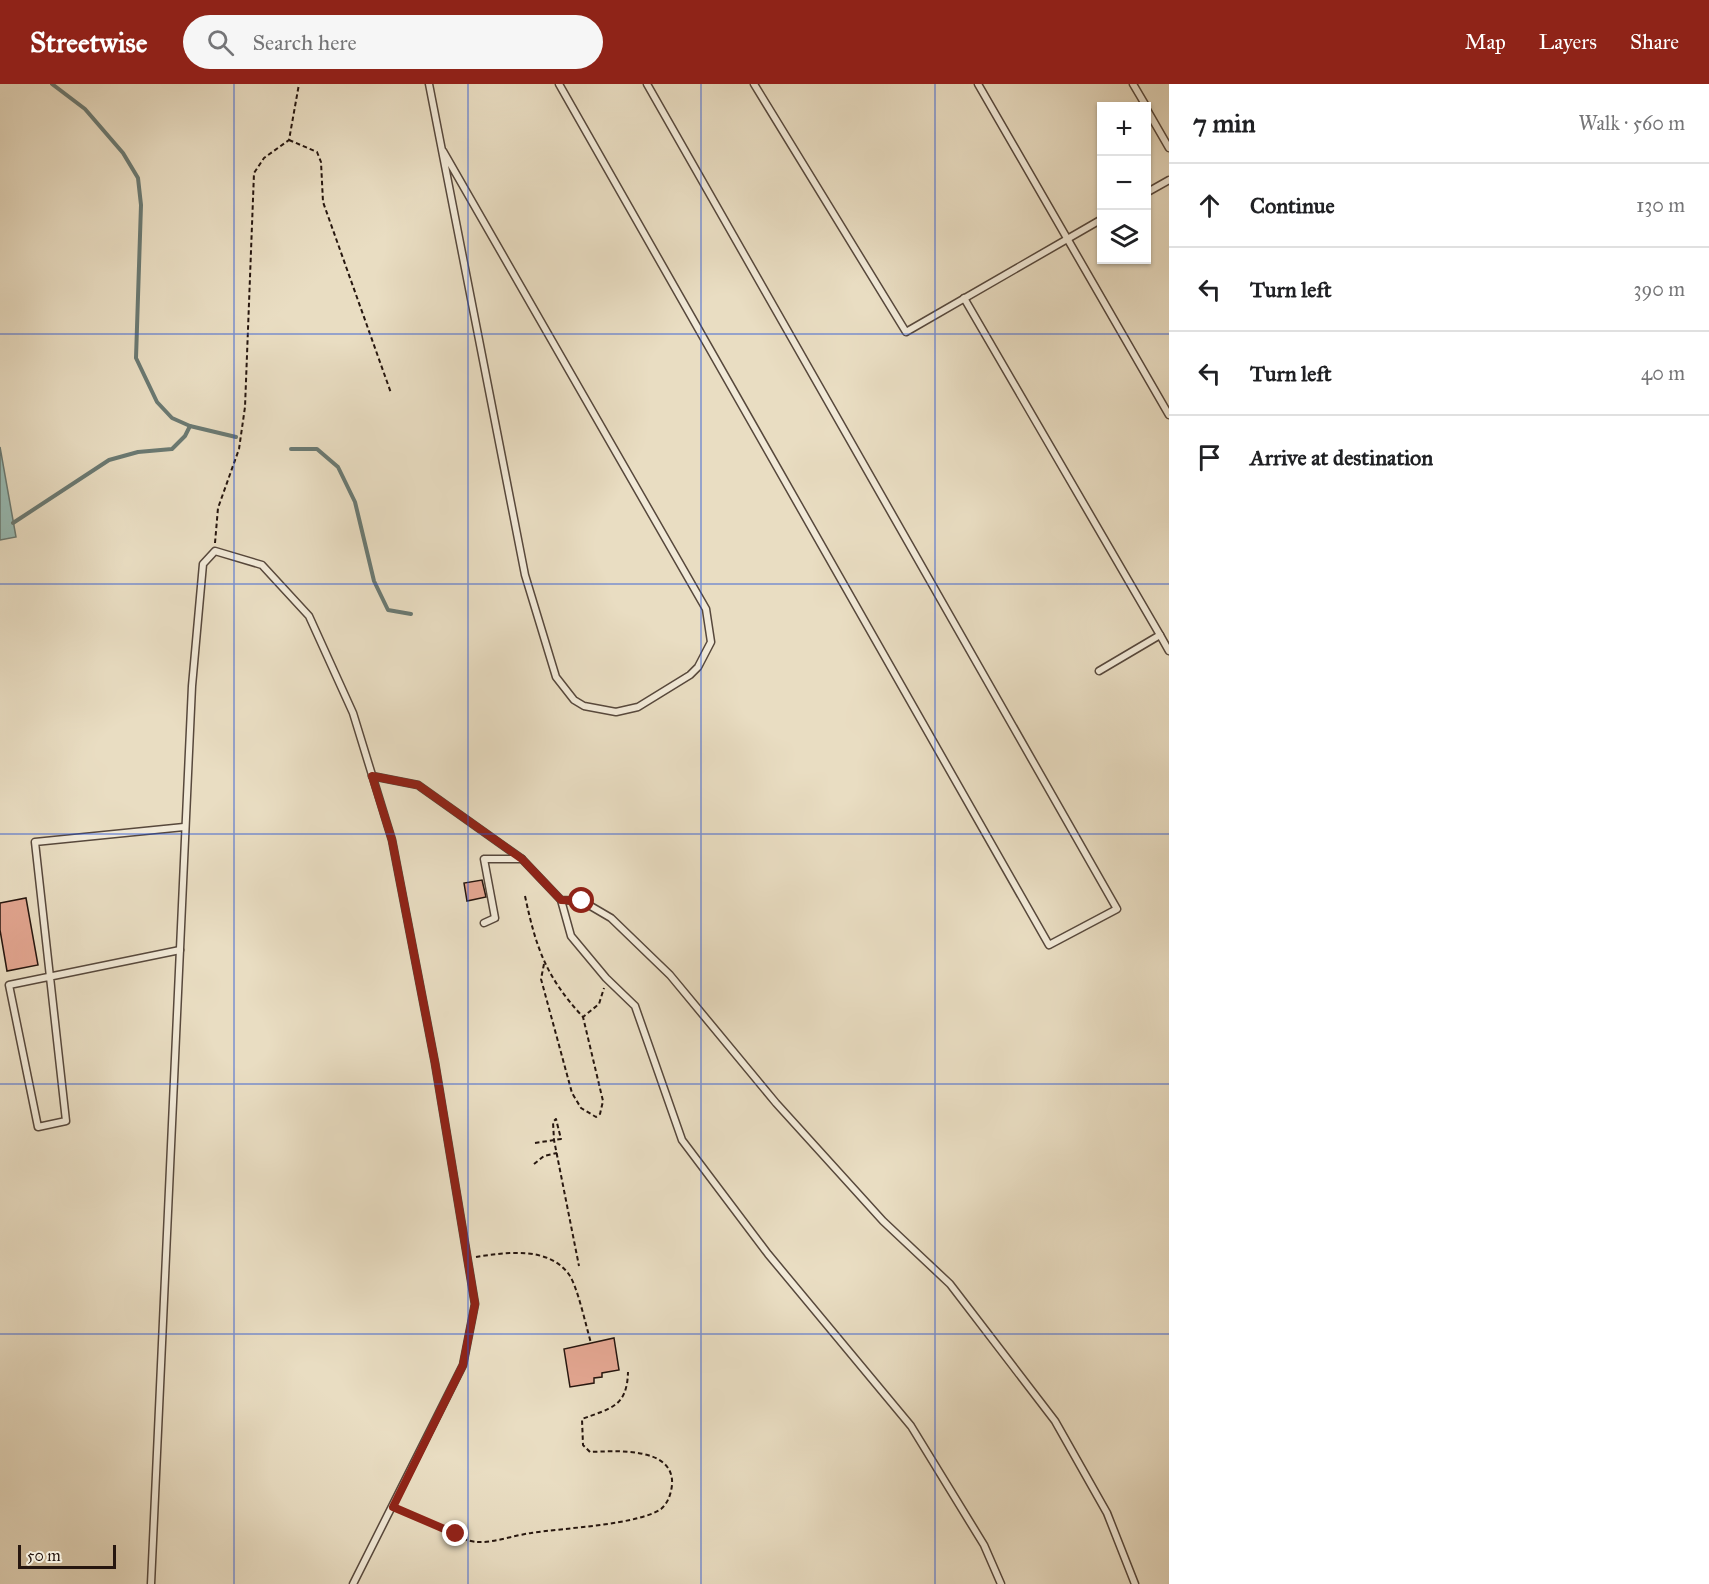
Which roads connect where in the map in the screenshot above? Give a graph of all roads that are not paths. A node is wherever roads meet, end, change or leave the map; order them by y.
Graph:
1 (429, 84) edge
2 (559, 84) edge
3 (647, 84) edge
4 (753, 84) edge
5 (978, 84) edge
6 (1133, 84) edge
7 (1143, 102) edge
8 (1151, 116) edge
9 (1169, 148) edge
10 (443, 151) junction
11 (1169, 180) edge
12 (1151, 190) edge
13 (1097, 221) edge
14 (1067, 239) junction
15 (964, 298) junction
16 (1169, 415) edge
17 (1160, 635) junction
18 (1169, 651) edge
19 (1099, 671) dead end
20 (372, 776) junction
21 (184, 827) junction
22 (522, 859) junction
23 (561, 900) junction
24 (484, 922) dead end
25 (180, 950) junction
26 (49, 977) junction
27 (151, 1584) edge
28 (353, 1584) edge
29 (1001, 1584) edge
30 (1135, 1584) edge

1 - 10 lane
2 - 3 lane
4 - 15 lane
5 - 14 lane
6 - 7 lane
8 - 9 lane
10 - 10 lane
11 - 12 lane
13 - 14 lane
14 - 15 lane
14 - 16 lane
15 - 17 lane
17 - 18 lane
17 - 19 lane
20 - 21 lane
20 - 22 lane
20 - 28 lane
21 - 25 lane
21 - 26 lane
22 - 23 lane
22 - 24 lane
23 - 29 lane
23 - 30 lane
25 - 26 lane
25 - 27 lane
26 - 26 lane

